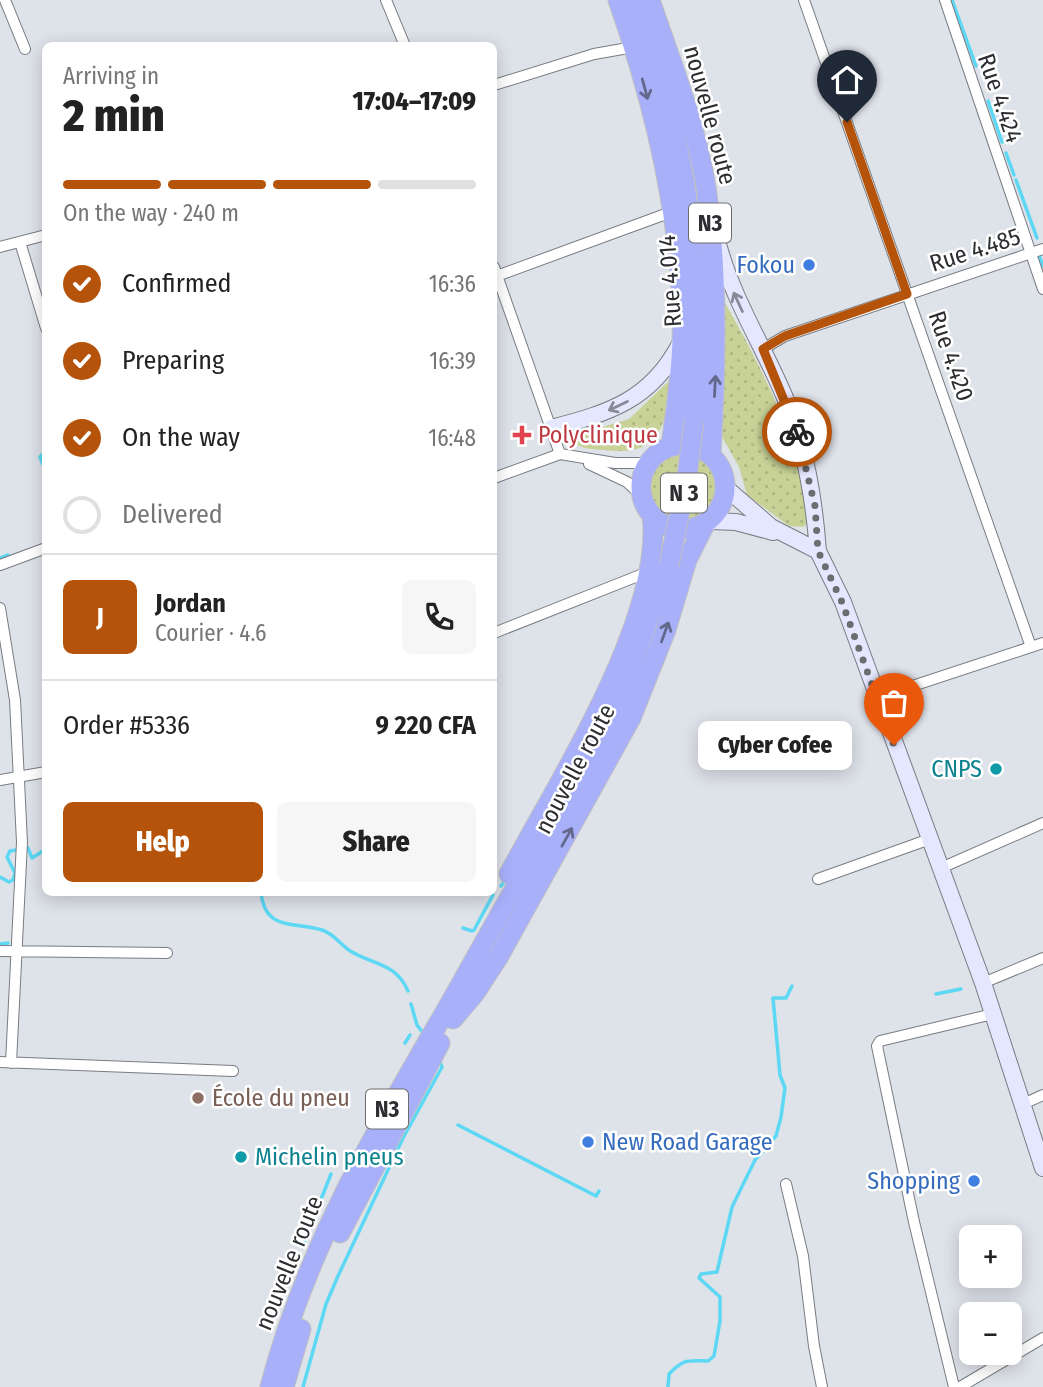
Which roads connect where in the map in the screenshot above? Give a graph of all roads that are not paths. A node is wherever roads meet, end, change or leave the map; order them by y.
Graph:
1 (5, 0) edge
2 (386, 0) edge
3 (618, 0) edge
4 (634, 0) edge
5 (650, 0) edge
6 (804, 0) edge
7 (945, 0) edge
8 (403, 42) edge
9 (634, 47) junction
10 (25, 49) dead end
11 (497, 84) edge
12 (709, 209) junction
13 (674, 211) junction
14 (42, 235) edge
15 (20, 242) junction
16 (0, 247) edge
17 (1043, 249) edge
18 (1031, 254) junction
19 (497, 272) edge
20 (497, 279) edge
21 (1043, 289) edge
22 (907, 294) junction
23 (42, 315) edge
24 (681, 341) junction
25 (763, 349) junction
26 (551, 428) junction
27 (671, 446) junction
28 (560, 454) junction
29 (710, 454) junction
30 (580, 459) junction
31 (648, 463) junction
32 (497, 477) edge
33 (726, 488) junction
34 (642, 496) junction
35 (652, 516) junction
36 (708, 522) junction
37 (794, 537) junction
38 (42, 549) edge
39 (818, 551) junction
40 (0, 565) edge
41 (660, 568) junction
42 (0, 608) edge
43 (497, 632) edge
44 (1043, 643) edge
45 (1031, 647) junction
46 (876, 698) junction
47 (42, 773) edge
48 (16, 776) junction
49 (0, 780) edge
50 (1043, 823) edge
51 (930, 839) junction
52 (941, 868) junction
53 (818, 880) dead end
54 (497, 894) edge
55 (496, 896) edge
56 (0, 951) edge
57 (18, 951) junction
58 (167, 953) dead end
59 (1043, 958) edge
60 (983, 983) junction
61 (993, 1014) junction
62 (448, 1016) junction
63 (5, 1063) edge
64 (233, 1070) dead end
65 (1043, 1095) edge
66 (1023, 1104) junction
67 (1043, 1168) edge
68 (786, 1184) dead end
69 (1043, 1338) edge
70 (270, 1387) edge
71 (284, 1387) edge
72 (822, 1387) edge
73 (954, 1387) edge
74 (960, 1387) edge

1 - 10 street
2 - 8 street
3 - 9 highway, N3
4 - 41 highway, Rue 4.014 / N 3, bridge
5 - 12 highway, nouvelle route / N3
6 - 22 street, Rue 4.420
7 - 18 street, Rue 4.424
9 - 11 street
9 -> 13 highway, N3
25 -> 12 main road
29 -> 12 highway, nouvelle route / N3
13 - 19 street
13 - 24 highway, N3
14 - 15 street
15 - 16 street
15 - 23 street
17 - 18 street, Rue 4.485
18 - 21 street, Rue 4.424
18 - 22 street, Rue 4.485
20 - 26 street
22 - 25 street, Rue 4.485
22 - 45 street, Rue 4.420
24 -> 26 main road
24 - 27 highway, N3
25 - 39 main road
26 - 28 street
27 - 29 highway
27 - 31 highway
28 - 30 street
28 - 32 street
29 - 33 highway
30 - 31 street
30 - 34 street
31 - 34 highway
33 - 36 highway
33 - 37 main road
34 - 35 highway
35 - 36 highway
35 - 41 highway, nouvelle route / N3
36 - 37 main road
62 -> 36 highway, nouvelle route / N3
37 - 39 main road
38 - 40 street
39 - 46 main road
41 - 43 street
41 - 54 highway, nouvelle route / N3
41 - 62 highway, nouvelle route / N3
42 - 48 street
44 - 45 street
45 - 46 street
46 - 51 main road
47 - 48 street
48 - 49 street
48 - 57 street
50 - 52 street
51 - 52 main road
51 - 53 street
52 - 60 main road
55 - 62 highway, nouvelle route / N3
56 - 57 street
57 - 58 street
57 - 63 street
59 - 60 street
60 - 61 main road
61 - 66 main road
61 - 73 street
62 - 70 highway, nouvelle route / N3
62 - 71 highway, nouvelle route / N3
63 - 64 street
65 - 66 street
66 - 67 main road
68 - 72 street
69 - 74 street

